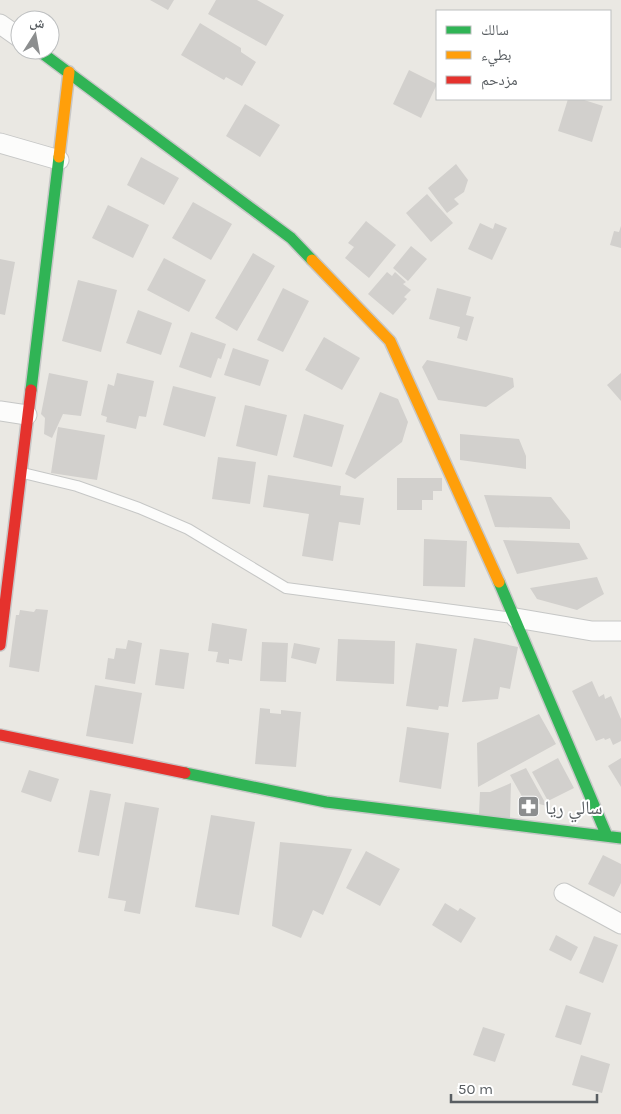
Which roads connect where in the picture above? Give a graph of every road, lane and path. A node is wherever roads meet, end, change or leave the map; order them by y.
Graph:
1 (52, 60) edge
2 (69, 72) junction
3 (0, 143) edge
4 (59, 160) junction
5 (0, 411) edge
6 (27, 415) junction
7 (20, 473) junction
8 (516, 618) junction
9 (621, 631) edge
10 (0, 645) edge
11 (0, 735) edge
12 (607, 836) junction
13 (621, 838) edge
14 (564, 893) dead end
15 (621, 924) edge

1 - 2 street
2 - 4 street
2 - 8 street
3 - 4 street
4 - 6 street
5 - 6 street
6 - 7 street
7 - 8 lane
7 - 10 street
8 - 9 street
8 - 12 street
11 - 12 street
12 - 13 street
14 - 15 street

